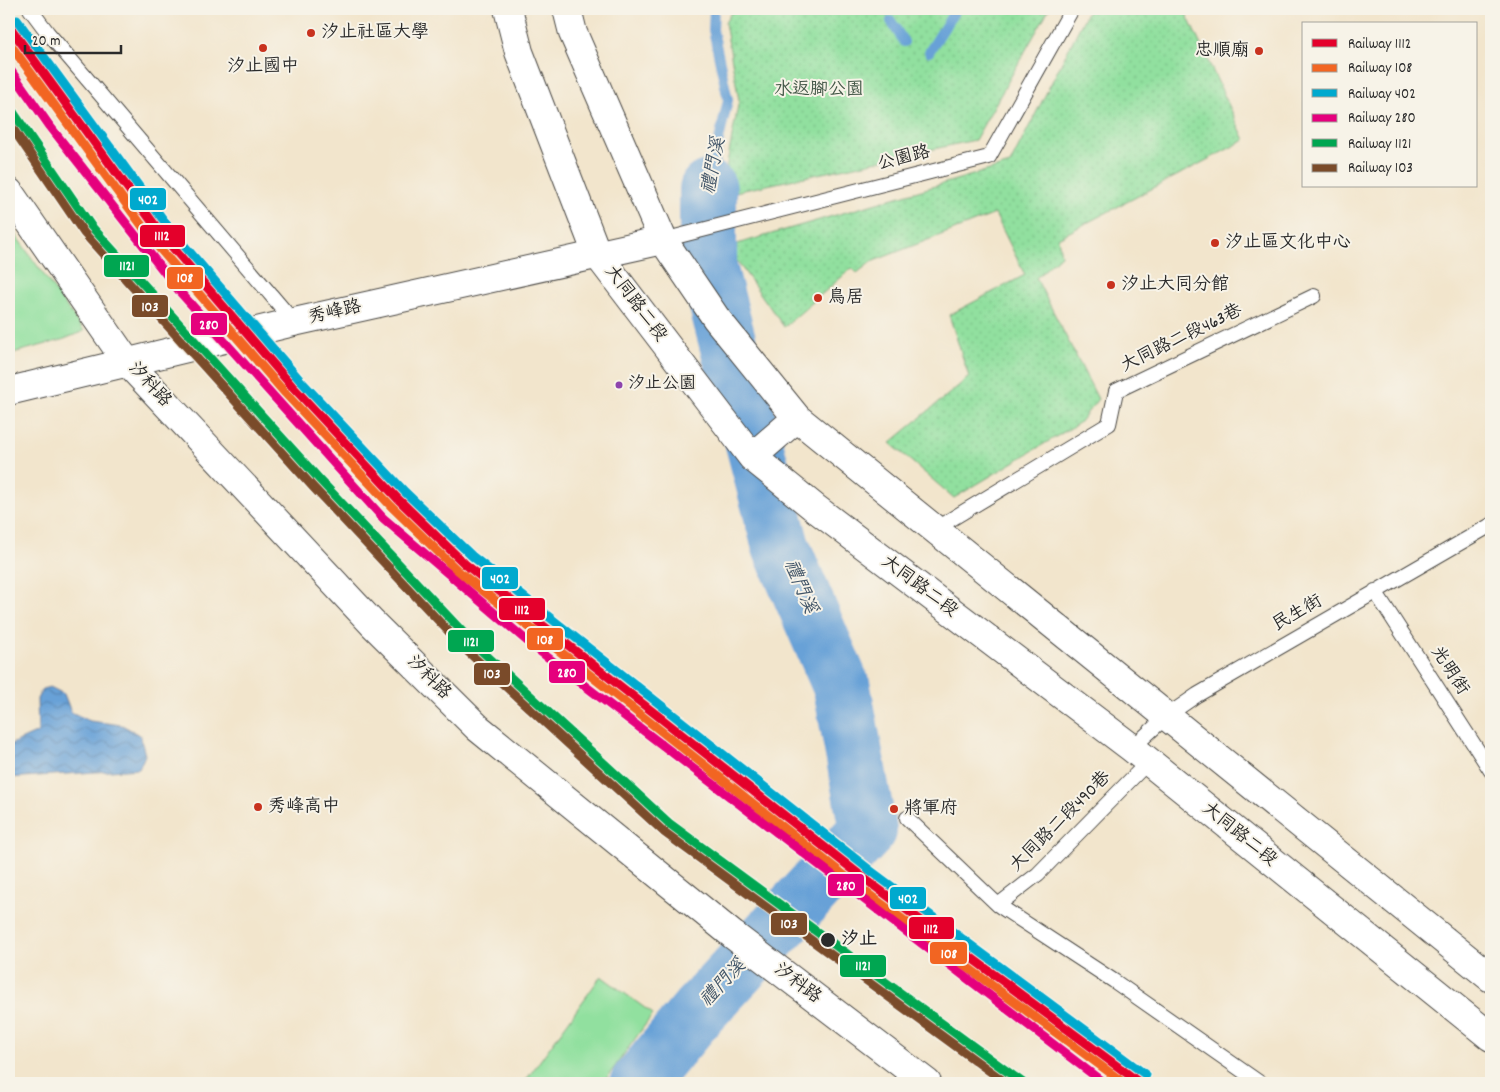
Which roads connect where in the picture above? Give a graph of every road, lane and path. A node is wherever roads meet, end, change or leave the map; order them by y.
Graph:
1 (30, 9) edge
2 (508, 9) edge
3 (567, 9) edge
4 (1072, 9) edge
5 (9, 192) edge
6 (674, 237) junction
7 (597, 254) junction
8 (1314, 296) dead end
9 (294, 322) junction
10 (127, 362) junction
11 (9, 391) edge
12 (797, 418) junction
13 (752, 457) junction
14 (1491, 525) edge
15 (935, 529) junction
16 (1375, 591) junction
17 (1168, 715) junction
18 (1140, 755) junction
19 (1491, 771) edge
20 (907, 818) dead end
21 (998, 905) junction
22 (1491, 978) edge
23 (1491, 1037) edge
24 (927, 1083) edge
25 (1260, 1083) edge

1 - 9 lane
2 - 7 main road, 大同路二段
3 - 6 main road
4 - 6 lane, 公園路
5 - 10 main road, 汐科路
6 - 7 main road, 秀峰路
6 - 12 main road
7 - 9 main road, 秀峰路
7 - 13 main road, 大同路二段
8 - 15 lane, 大同路二段463巷
9 - 10 main road, 秀峰路
10 - 11 main road, 秀峰路
10 - 24 main road, 汐科路
12 - 13 main road
12 - 15 main road
13 - 18 main road, 大同路二段
14 - 16 lane, 民生街
15 - 17 main road
16 - 17 lane, 民生街
16 - 19 lane, 光明街
17 - 18 lane, 民生街
17 - 22 main road
18 - 21 lane, 大同路二段490巷
18 - 23 main road, 大同路二段
20 - 21 lane
21 - 25 lane

